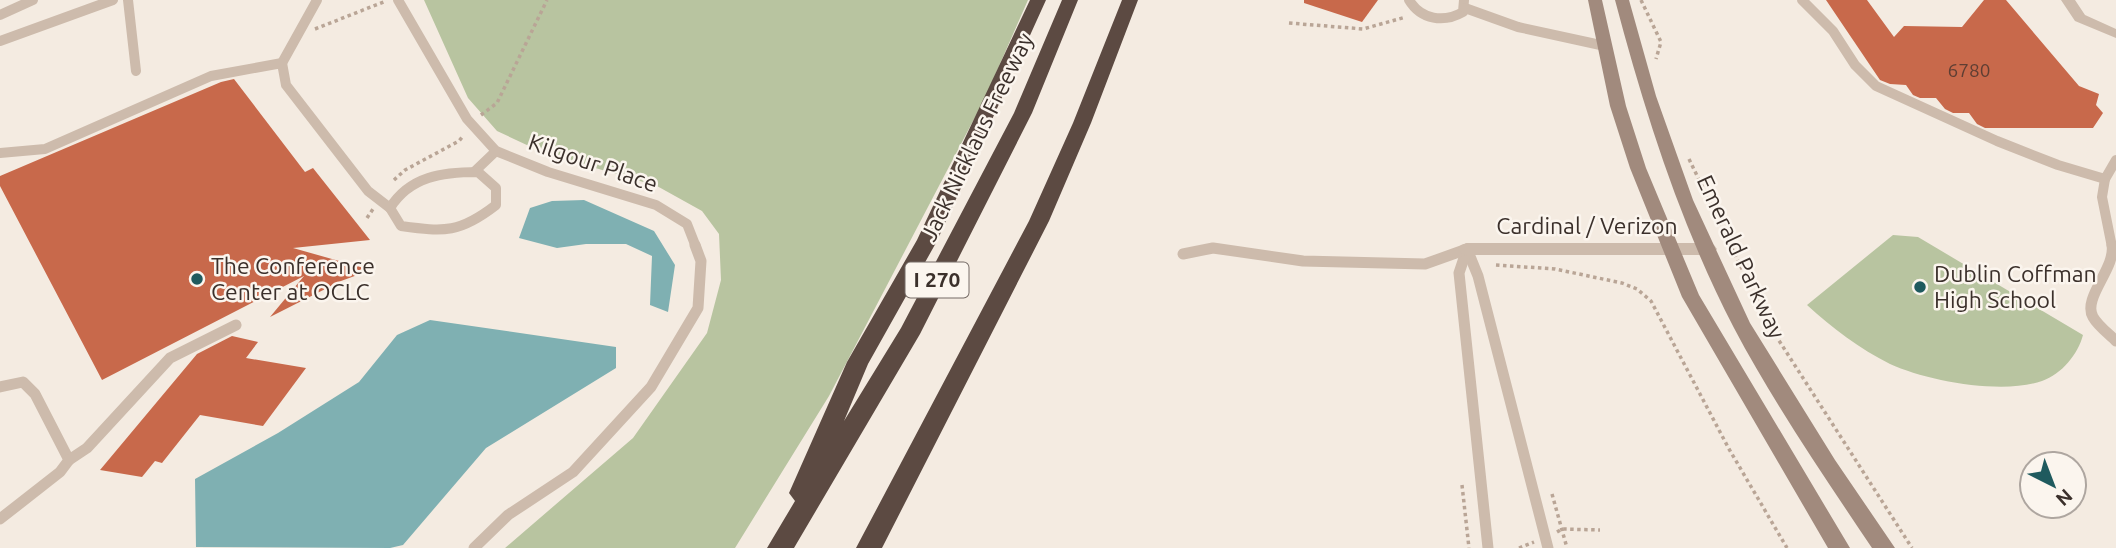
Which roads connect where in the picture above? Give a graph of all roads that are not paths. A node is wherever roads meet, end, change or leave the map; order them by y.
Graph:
1 (33, 0) edge
2 (113, 0) edge
3 (128, 0) edge
4 (317, 0) edge
5 (398, 0) edge
6 (1038, 0) edge
7 (1070, 0) edge
8 (1409, 0) edge
9 (1595, 0) edge
10 (1622, 0) edge
11 (1802, 0) edge
12 (2068, 0) edge
13 (1130, 4) edge
14 (1464, 4) edge
15 (0, 15) edge
16 (2116, 34) edge
17 (0, 41) edge
18 (1605, 46) junction
19 (282, 63) junction
20 (136, 71) dead end
21 (496, 151) junction
22 (0, 153) edge
23 (2116, 160) edge
24 (474, 172) junction
25 (2105, 179) junction
26 (390, 208) junction
27 (1467, 249) junction
28 (1671, 249) junction
29 (1708, 249) junction
30 (1183, 254) dead end
31 (236, 325) dead end
32 (2116, 341) edge
33 (0, 387) edge
34 (69, 460) junction
35 (0, 519) edge
36 (474, 548) edge
37 (779, 548) edge
38 (869, 548) edge
39 (1488, 548) edge
40 (1548, 548) edge
41 (1839, 548) edge
42 (1884, 548) edge

1 - 15 lane
2 - 17 lane
3 - 20 lane
4 - 19 lane
5 - 21 lane, Kilgour Place
6 - 37 highway
7 - 37 highway, Jack Nicklaus Freeway / I 270
8 - 14 lane
9 - 18 main road
10 - 29 main road, Emerald Parkway
11 - 25 lane
12 - 16 street
13 - 38 highway, I 270
14 - 18 lane
18 - 28 main road
19 - 22 lane
19 - 26 lane
21 - 24 lane
21 - 36 lane, Kilgour Place
23 - 25 lane
24 - 26 lane
24 - 26 lane
25 - 32 lane
27 - 28 street, Cardinal / Verizon
27 - 30 lane
27 - 39 lane
27 - 40 lane
28 - 29 street, Cardinal / Verizon
28 - 41 main road
29 - 42 main road, Emerald Parkway
31 - 34 lane
33 - 34 lane
34 - 35 lane

